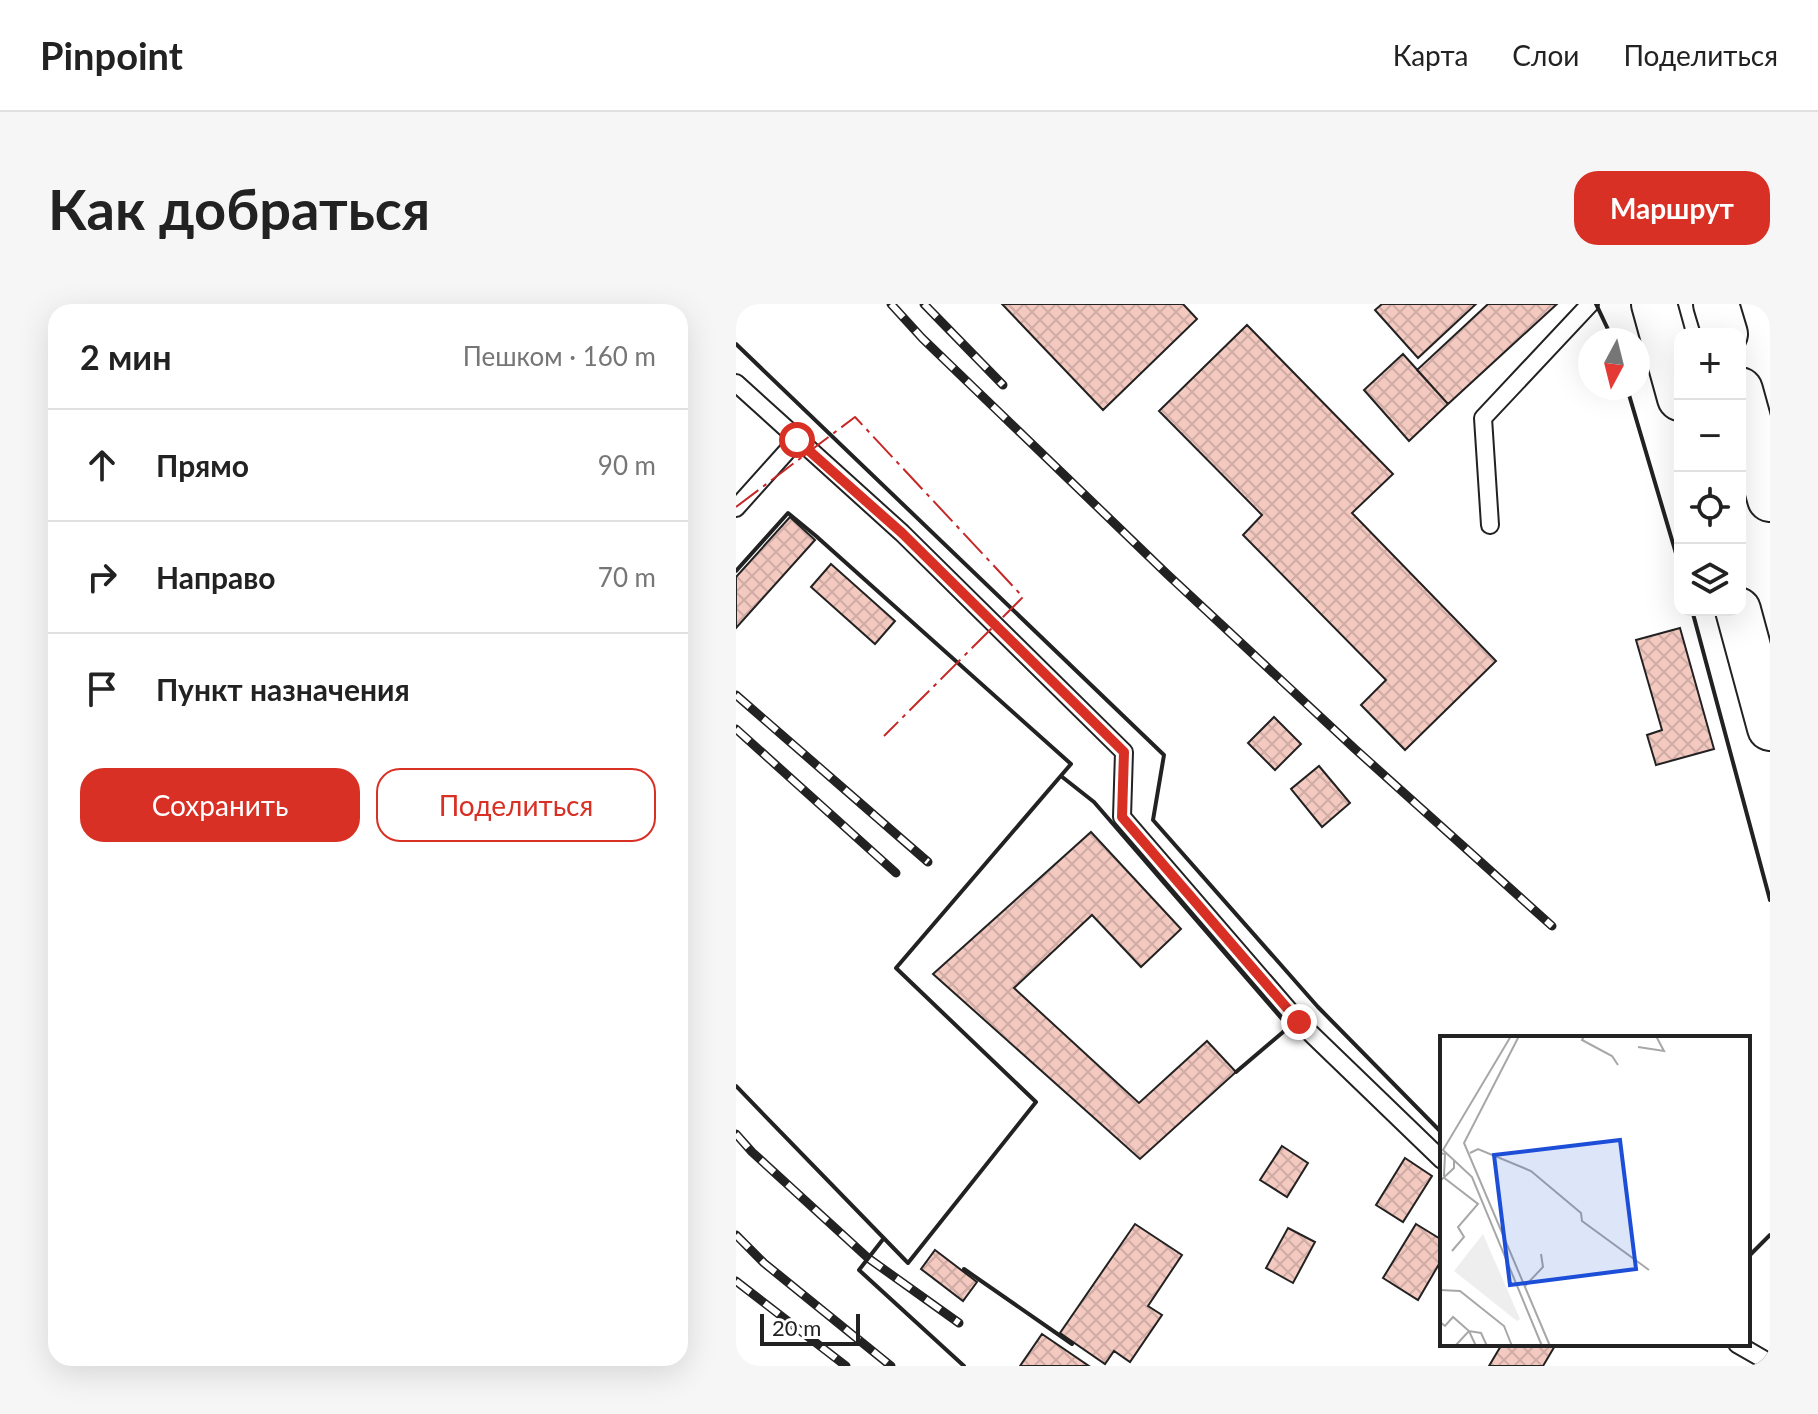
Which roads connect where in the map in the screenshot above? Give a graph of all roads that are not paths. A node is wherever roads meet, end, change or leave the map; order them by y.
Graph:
1 (1590, 304) edge
2 (1654, 304) edge
3 (1716, 304) edge
4 (1723, 328) edge
5 (1674, 376) edge
6 (736, 383) edge
7 (1743, 400) edge
8 (797, 440) junction
9 (1770, 499) edge
10 (736, 508) edge
11 (1490, 525) dead end
12 (1740, 616) edge
13 (1770, 728) edge
14 (1440, 1158) edge
15 (1740, 1346) edge
16 (1770, 1363) edge

1 - 11 lane
2 - 5 main road
3 - 4 main road
6 - 8 lane
7 - 9 main road
8 - 10 lane
8 - 14 lane
12 - 13 main road
15 - 16 lane

